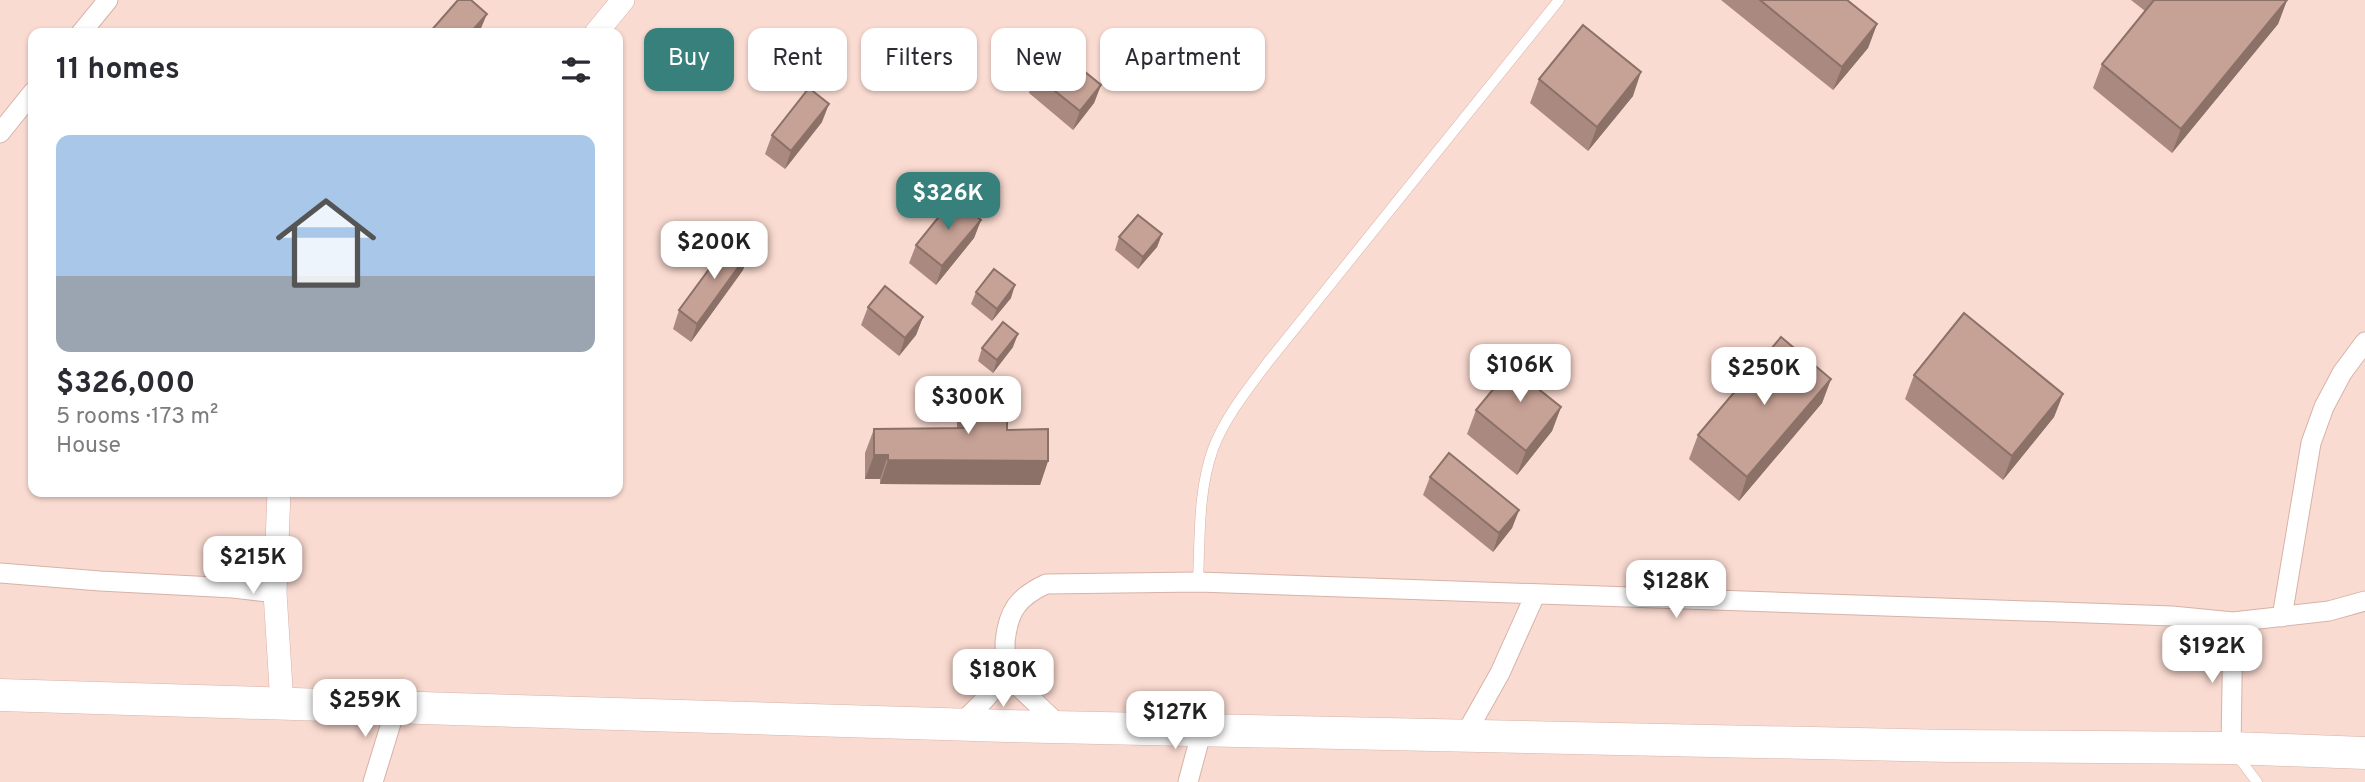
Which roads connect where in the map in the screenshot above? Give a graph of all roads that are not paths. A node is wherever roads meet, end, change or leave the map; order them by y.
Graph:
1 (108, 0) edge
2 (623, 0) edge
3 (1559, 0) edge
4 (85, 28) edge
5 (600, 28) edge
6 (28, 98) edge
7 (0, 133) edge
8 (2365, 342) edge
9 (279, 497) edge
10 (0, 573) edge
11 (1198, 582) junction
12 (275, 593) junction
13 (1535, 595) junction
14 (2365, 601) edge
15 (2282, 617) junction
16 (2233, 622) junction
17 (1005, 664) junction
18 (0, 695) edge
19 (282, 704) junction
20 (396, 707) junction
21 (960, 724) junction
22 (1060, 726) junction
23 (1202, 730) junction
24 (1465, 735) junction
25 (2231, 748) junction
26 (2365, 753) edge
27 (373, 782) edge
28 (1188, 782) edge
29 (2257, 782) edge

1 - 4 street
2 - 5 street
3 - 11 lane
6 - 7 street
8 - 15 street
9 - 12 street
10 - 12 street
11 - 13 street
11 - 17 street
12 - 19 street
13 - 16 street
13 - 24 street
14 - 15 street
15 - 16 street
16 - 25 street
17 - 21 street
17 - 22 street
18 - 19 highway
19 - 20 highway
20 - 21 highway
20 - 27 street
21 - 22 highway
22 - 23 highway
23 - 24 highway
23 - 28 street
24 - 25 highway
25 - 26 highway
25 - 29 lane

